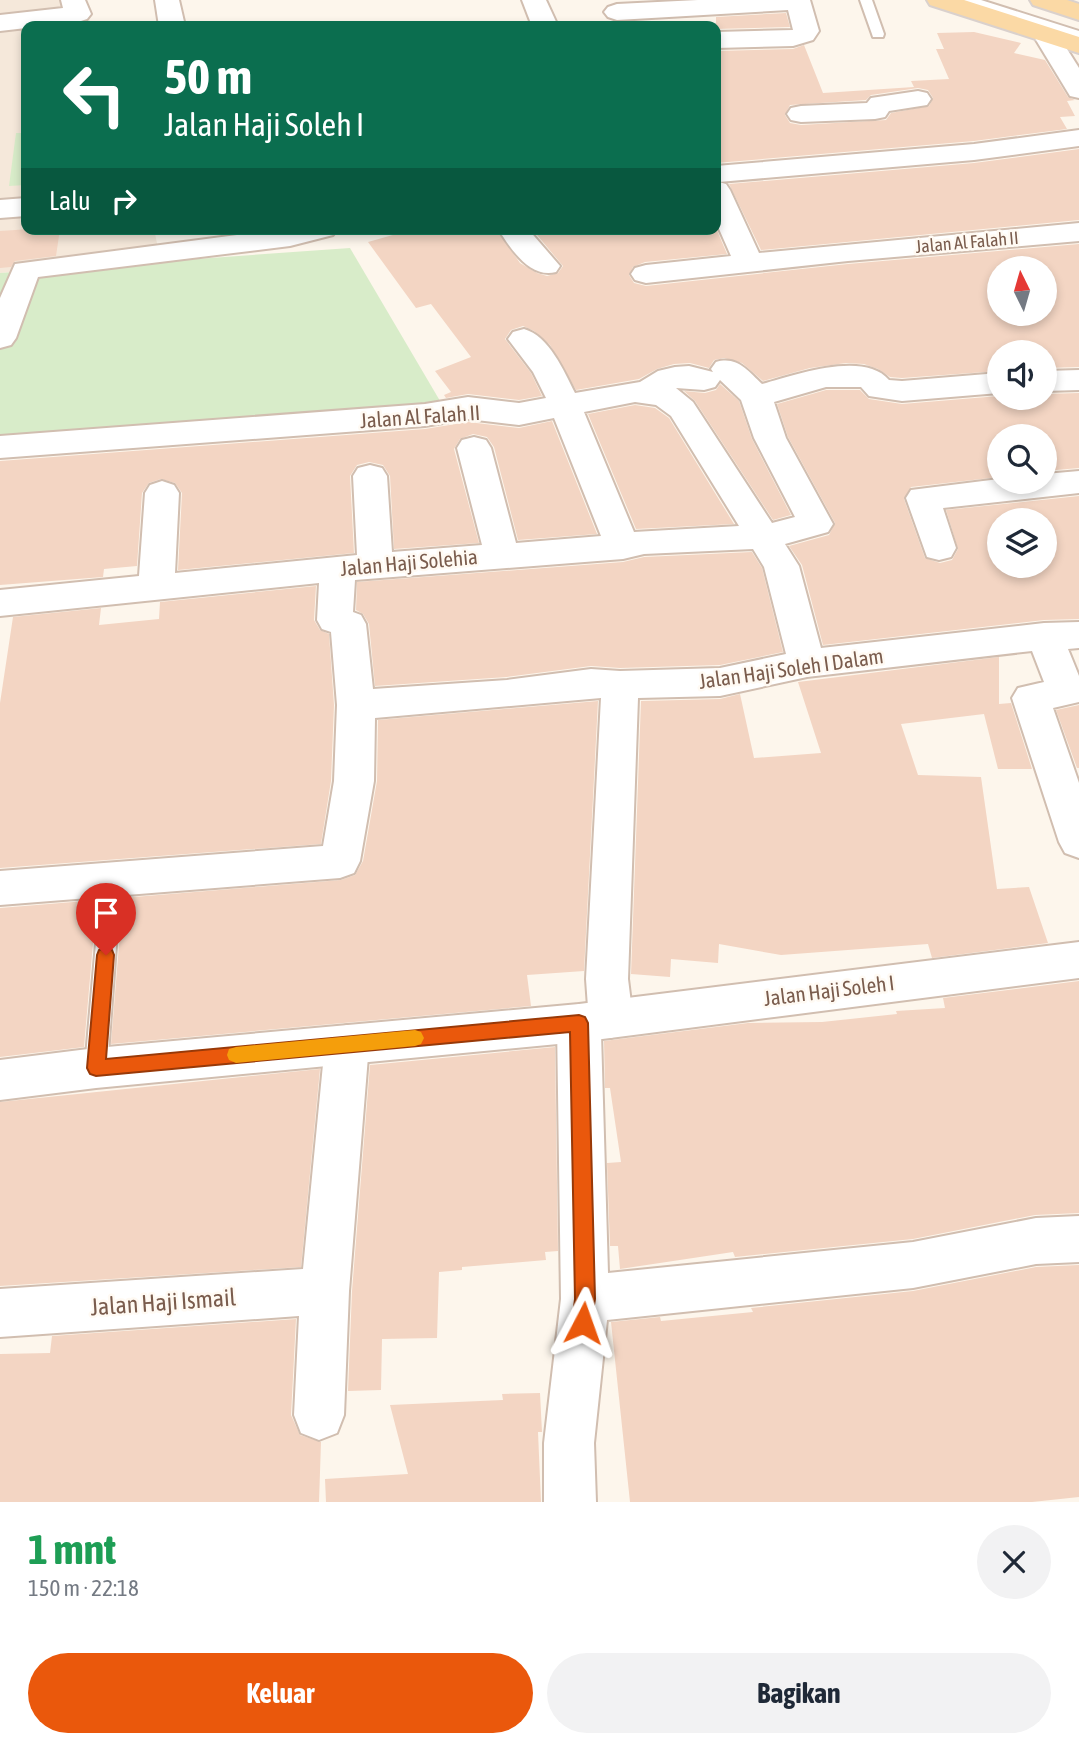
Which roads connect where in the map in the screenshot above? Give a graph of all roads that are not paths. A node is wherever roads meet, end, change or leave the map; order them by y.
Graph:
1 (167, 0) edge
2 (534, 0) edge
3 (866, 0) edge
4 (939, 0) edge
5 (968, 0) edge
6 (1012, 0) edge
7 (1042, 0) edge
8 (798, 1) edge
9 (617, 12) dead end
10 (1079, 12) edge
11 (79, 13) edge
12 (171, 21) edge
13 (543, 21) edge
14 (1079, 22) edge
15 (0, 23) edge
16 (878, 34) dead end
17 (1046, 35) junction
18 (1079, 35) edge
19 (721, 40) edge
20 (1079, 46) edge
21 (1079, 90) edge
22 (918, 99) dead end
23 (1079, 138) edge
24 (824, 164) junction
25 (721, 174) edge
26 (721, 201) edge
27 (21, 207) edge
28 (0, 209) edge
29 (1079, 232) edge
30 (298, 235) edge
31 (517, 235) edge
32 (749, 264) junction
33 (545, 266) dead end
34 (13, 271) edge
35 (646, 274) dead end
36 (0, 338) edge
37 (524, 339) dead end
38 (1057, 380) edge
39 (1079, 380) edge
40 (987, 384) edge
41 (650, 391) junction
42 (756, 396) junction
43 (566, 407) junction
44 (0, 447) edge
45 (474, 448) dead end
46 (370, 476) dead end
47 (1079, 482) edge
48 (162, 493) dead end
49 (762, 537) junction
50 (623, 547) junction
51 (939, 548) dead end
52 (502, 554) junction
53 (356, 567) junction
54 (156, 587) junction
55 (0, 603) edge
56 (1061, 636) edge
57 (807, 663) junction
58 (620, 685) junction
59 (356, 705) junction
60 (1079, 842) edge
61 (0, 888) edge
62 (107, 932) dead end
63 (1079, 960) edge
64 (595, 1021) junction
65 (347, 1044) junction
66 (96, 1068) junction
67 (0, 1080) edge
68 (1079, 1239) edge
69 (326, 1291) junction
70 (585, 1299) junction
71 (0, 1313) edge
72 (319, 1415) dead end
73 (570, 1502) edge

1 - 12 street
2 - 13 street
3 - 16 lane
4 - 17 main road
5 - 18 lane
6 - 14 lane
7 - 10 main road
8 - 9 street
8 - 19 street
11 - 15 street
17 - 20 main road
17 - 21 street
22 - 24 street
23 - 24 street
24 - 25 street
26 - 32 street
27 - 28 street
29 - 32 street, Jalan Al Falah II
30 - 34 street
31 - 33 street
32 - 35 street, Jalan Al Falah II
34 - 36 street
37 - 43 street
38 - 39 street
40 - 42 street
41 - 42 street, Jalan Al Falah II
41 - 43 street, Jalan Al Falah II
41 - 49 street
42 - 49 street, Jalan Haji Solehia
43 - 44 street, Jalan Al Falah II
43 - 50 street
45 - 52 street
46 - 53 street
47 - 51 street
48 - 54 street
49 - 50 street, Jalan Haji Solehia
49 - 57 street
50 - 52 street, Jalan Haji Solehia
52 - 53 street, Jalan Haji Solehia
53 - 54 street, Jalan Haji Solehia
53 - 59 street
54 - 55 street, Jalan Haji Solehia
56 - 57 street, Jalan Haji Soleh I Dalam
56 - 60 street, Jalan Haji Soleh I Dalam
57 - 58 street, Jalan Haji Soleh I Dalam
58 - 59 street, Jalan Haji Soleh I Dalam
58 - 64 street
59 - 61 street
62 - 66 lane
63 - 64 street, Jalan Haji Soleh I
64 - 65 street, Jalan Haji Soleh I
64 - 70 street
65 - 66 street, Jalan Haji Soleh I
65 - 69 street
66 - 67 street, Jalan Haji Soleh I
68 - 70 street
69 - 71 street, Jalan Haji Ismail
69 - 72 street
70 - 73 street

